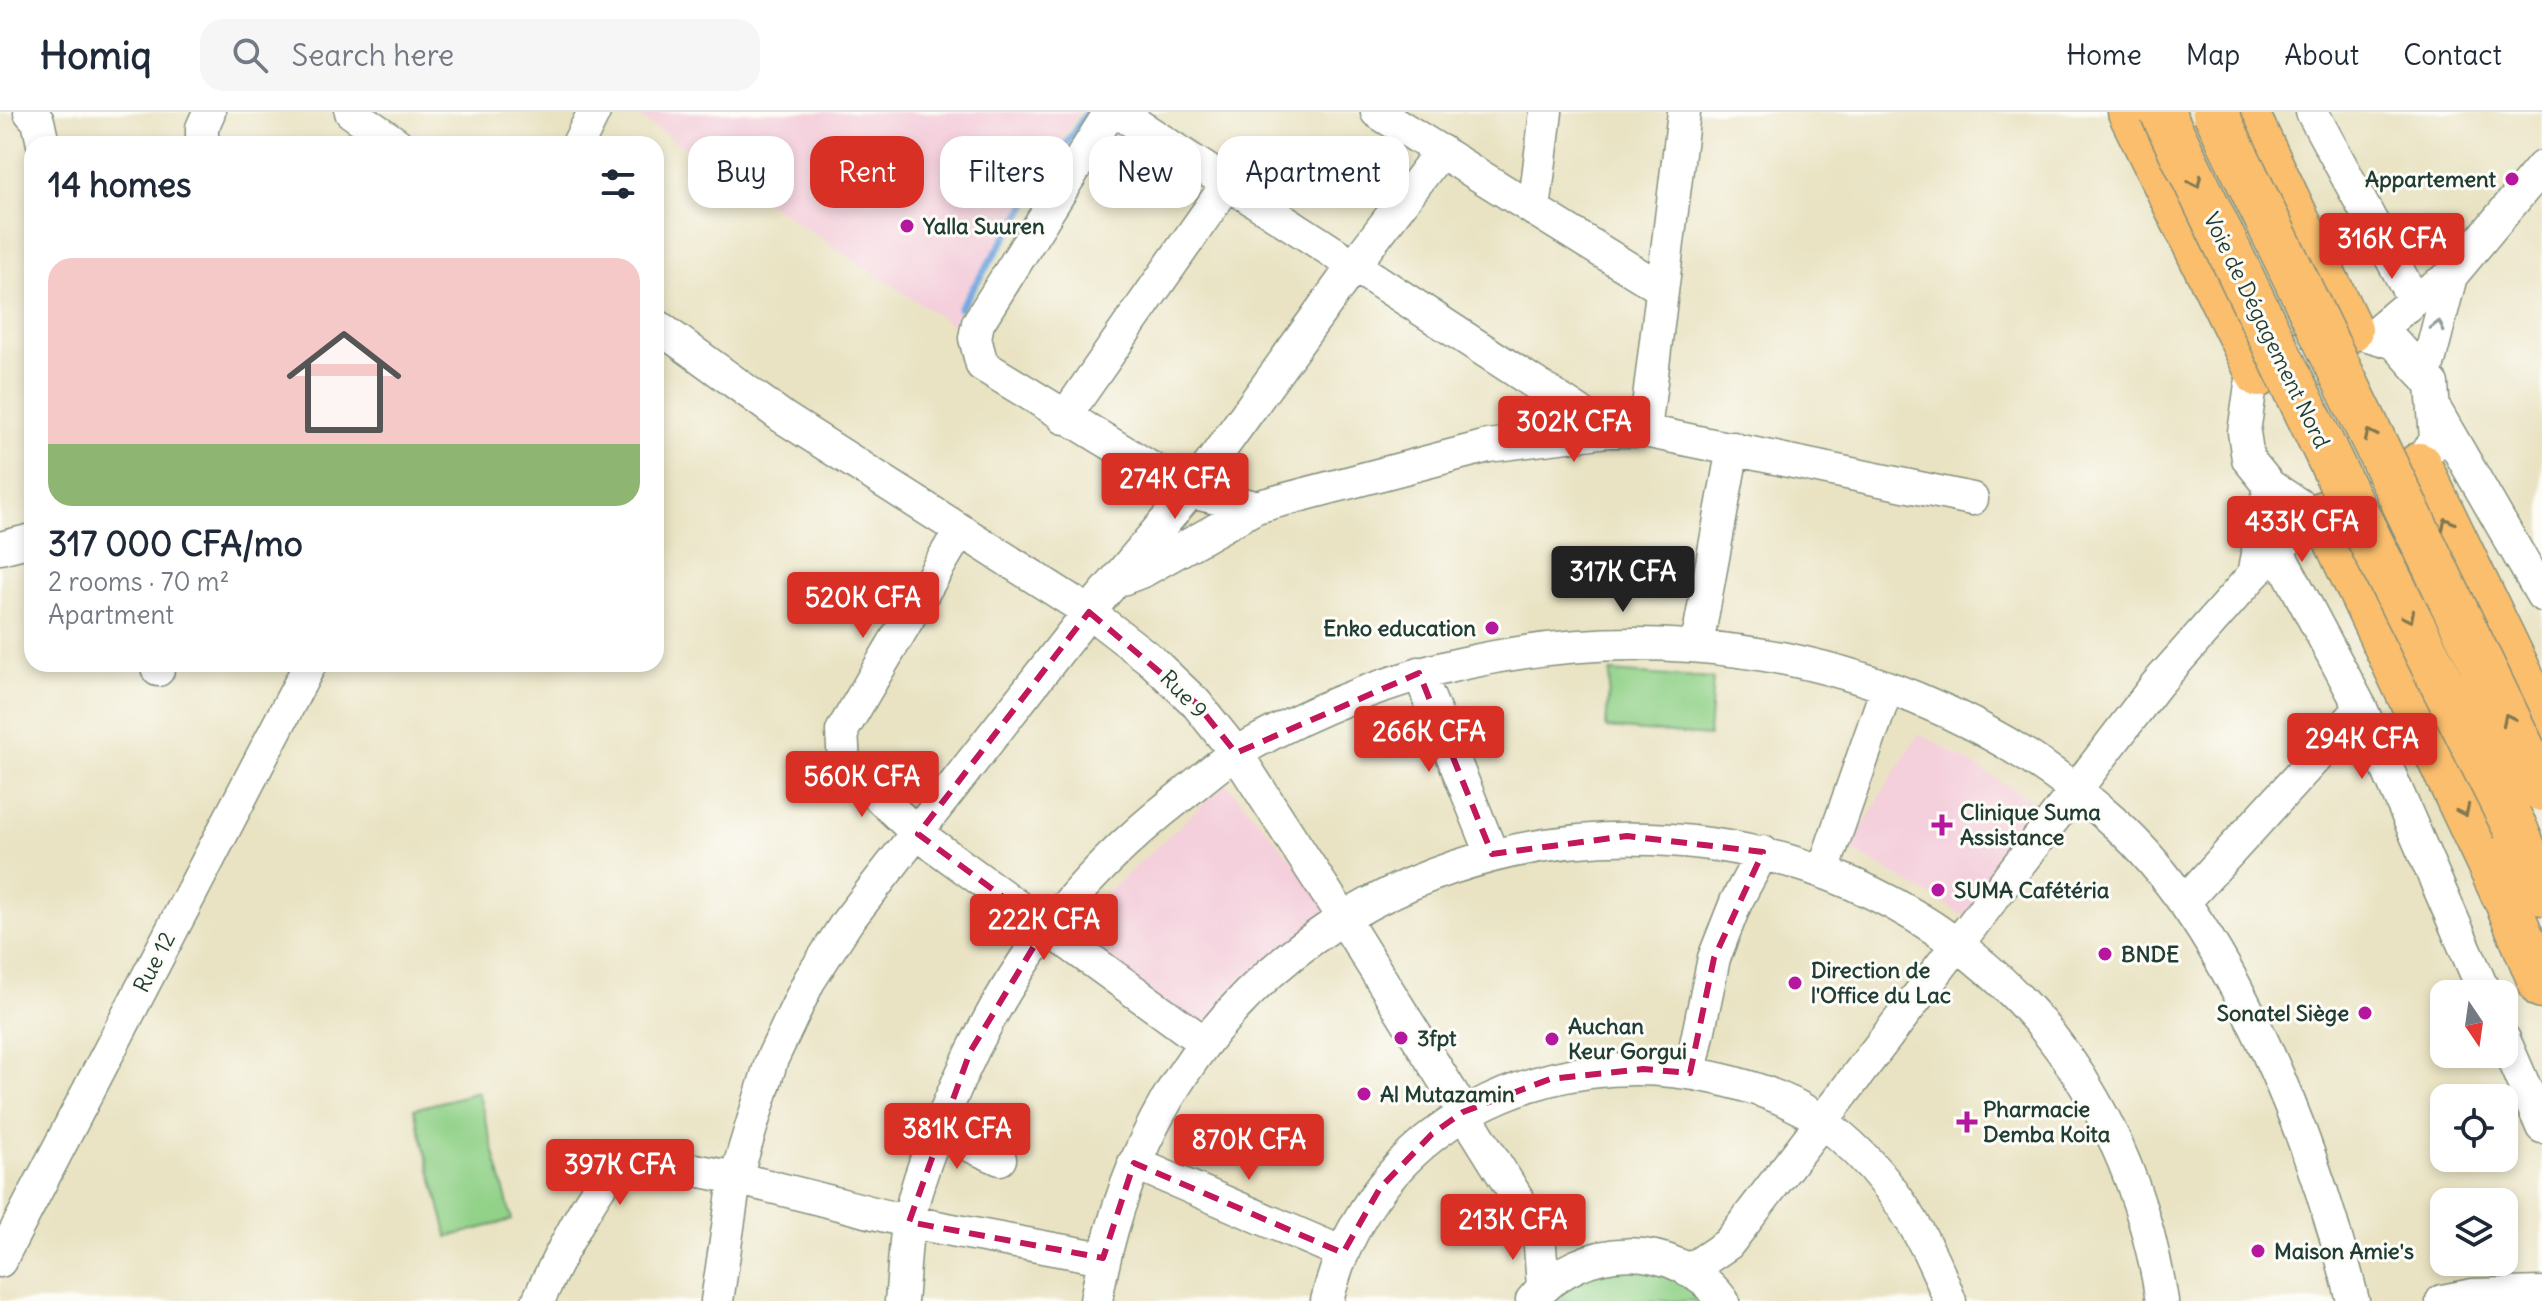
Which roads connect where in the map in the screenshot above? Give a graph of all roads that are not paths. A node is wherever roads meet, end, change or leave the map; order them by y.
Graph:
1 (30, 112) edge
2 (209, 112) edge
3 (351, 112) edge
4 (594, 112) edge
5 (1110, 112) edge
6 (1118, 112) edge
7 (1377, 112) edge
8 (1546, 112) edge
9 (1684, 112) edge
10 (2130, 112) edge
11 (2162, 112) edge
12 (2215, 112) edge
13 (2246, 112) edge
14 (2312, 112) edge
15 (41, 136) edge
16 (202, 136) edge
17 (386, 136) edge
18 (582, 136) edge
19 (1441, 151) junction
20 (2542, 167) edge
21 (1217, 176) edge
22 (1217, 199) edge
23 (1266, 208) edge
24 (1534, 210) junction
25 (1354, 265) junction
26 (2451, 276) junction
27 (1662, 289) junction
28 (2414, 300) junction
29 (664, 331) edge
30 (2360, 333) junction
31 (2259, 375) junction
32 (2429, 391) junction
33 (1064, 418) junction
34 (1608, 431) junction
35 (1645, 431) junction
36 (1733, 448) junction
37 (2419, 465) junction
38 (2270, 486) junction
39 (1190, 492) junction
40 (1972, 499) dead end
41 (1256, 507) junction
42 (2318, 514) junction
43 (959, 532) junction
44 (24, 542) edge
45 (0, 548) edge
46 (2277, 550) junction
47 (2253, 575) junction
48 (1114, 582) junction
49 (2540, 587) edge
50 (1089, 612) junction
51 (1697, 645) junction
52 (306, 672) edge
53 (1419, 673) junction
54 (1887, 688) junction
55 (2361, 708) junction
56 (2542, 719) edge
57 (1236, 753) junction
58 (2542, 789) edge
59 (2074, 790) junction
60 (918, 834) junction
61 (1763, 852) junction
62 (1492, 854) junction
63 (1823, 871) junction
64 (2542, 893) edge
65 (2185, 901) junction
66 (1343, 918) junction
67 (1045, 928) junction
68 (1955, 944) junction
69 (2479, 980) edge
70 (2542, 986) edge
71 (1205, 1043) junction
72 (2517, 1068) edge
73 (1690, 1073) junction
74 (1463, 1112) junction
75 (1820, 1120) junction
76 (2542, 1127) edge
77 (937, 1131) junction
78 (1000, 1159) dead end
79 (1134, 1163) junction
80 (735, 1180) junction
81 (909, 1222) junction
82 (1539, 1233) junction
83 (1728, 1244) junction
84 (1343, 1253) junction
85 (1597, 1257) junction
86 (1103, 1258) junction
87 (0, 1261) edge
88 (1688, 1271) junction
89 (2542, 1293) edge
90 (1537, 1294) edge
91 (1722, 1299) edge
92 (538, 1301) edge
93 (717, 1301) edge
94 (901, 1301) edge
95 (1096, 1301) edge
96 (1327, 1301) edge
97 (1950, 1301) edge
98 (2162, 1301) edge
99 (2353, 1301) edge
100 (2442, 1301) edge

1 - 15 street
2 - 16 street
3 - 17 street
4 - 18 street
5 - 33 street
6 - 21 street
7 - 19 street
8 - 24 street
9 - 27 street
10 - 31 highway
11 -> 64 highway, Voie de Dégagement Nord, bridge
58 -> 12 highway, bridge
13 - 30 highway
14 - 28 street
19 - 24 street
19 - 25 street
20 - 26 street
22 - 33 street
23 - 25 street
24 - 27 street
25 - 34 street
25 - 39 street
26 - 28 street
32 -> 26 street
27 - 35 street
28 - 30 street
29 - 43 street, Rue 9
30 - 31 street
30 - 32 street
31 - 38 street
32 - 37 street
32 - 49 street
33 - 39 street
34 - 35 street
34 - 41 street
35 - 36 street
36 - 40 street
36 - 51 street
37 - 42 street
56 -> 37 highway
38 - 42 street
38 - 47 street
39 - 41 street
39 - 48 street
41 - 48 street
42 - 46 street
42 -> 70 highway
43 - 50 street, Rue 9
43 - 60 street
44 - 45 street
46 - 47 street
46 - 55 street
47 - 59 street
48 - 50 street
50 - 57 street, Rue 9
50 - 60 street
51 - 53 street
51 - 54 street
52 - 87 street, Rue 12
53 - 57 street
53 - 62 street
54 - 59 street
54 - 63 street
55 - 65 street
55 - 69 street
57 - 66 street, Rue 9
57 - 67 street
59 - 65 street
59 - 68 street
60 - 67 street
60 - 80 street
61 - 62 street
61 - 63 street
61 - 73 street
62 - 66 street
63 - 68 street
65 - 99 street
66 - 71 street
66 - 74 street, Rue 9
67 - 71 street
67 - 77 street
68 - 75 street
68 - 98 street
71 - 79 street
72 - 76 street
73 - 74 street
73 - 75 street
74 - 82 street, Rue 9
74 - 84 street
75 - 83 street
75 - 97 street
77 - 78 street
77 - 81 street
79 - 84 street
79 - 86 street
80 - 81 street
80 - 92 street
80 - 93 street
81 - 86 street
81 - 94 street
82 - 85 street
82 - 90 street, Rue 9
83 - 88 street
83 - 91 street
84 - 96 street
85 - 88 street
85 - 90 street
86 - 95 street
88 - 91 street
89 - 100 street

